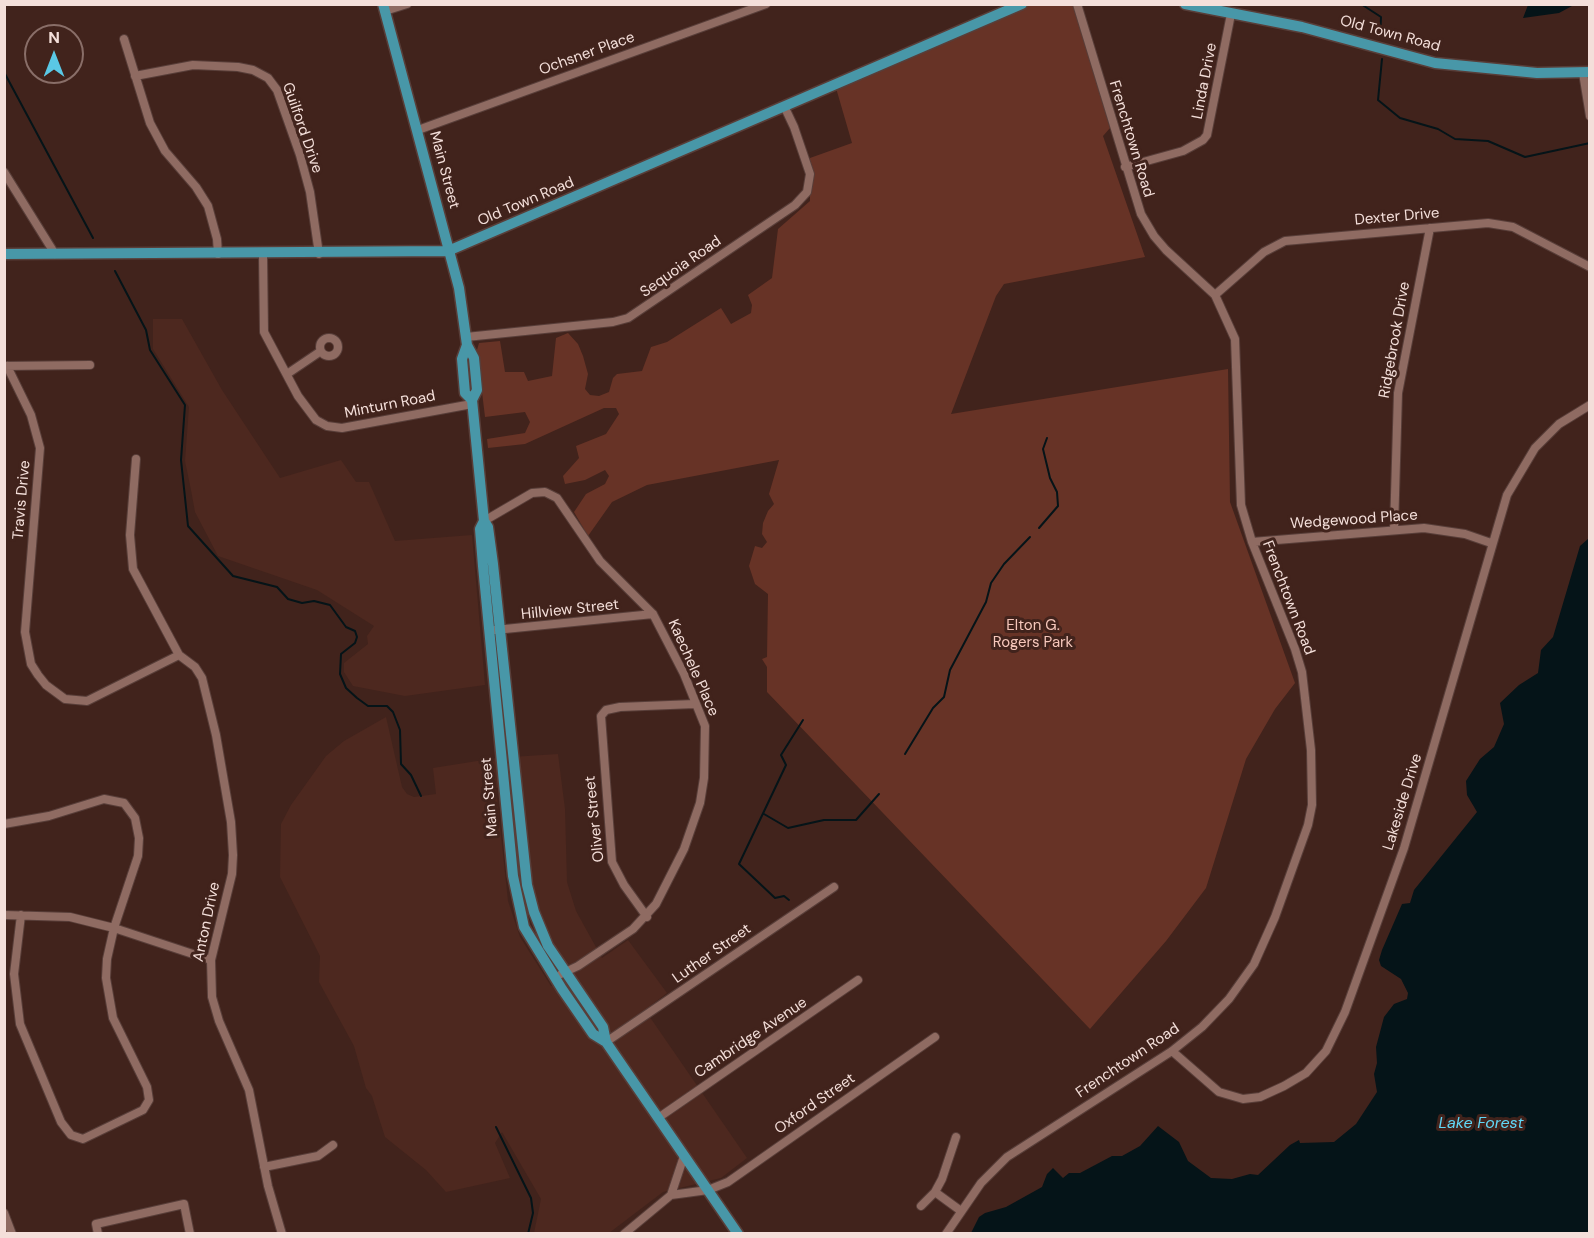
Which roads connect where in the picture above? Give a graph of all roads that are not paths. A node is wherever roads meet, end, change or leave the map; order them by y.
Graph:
1 (406, 4) edge
2 (766, 4) edge
3 (1022, 4) edge
4 (1077, 4) edge
5 (1185, 4) edge
6 (384, 8) edge
7 (1231, 14) junction
8 (124, 39) dead end
9 (1586, 73) edge
10 (135, 76) junction
11 (785, 108) junction
12 (1590, 116) edge
13 (418, 130) junction
14 (1125, 167) junction
15 (4, 172) edge
16 (1430, 228) junction
17 (448, 251) junction
18 (4, 254) edge
19 (55, 254) junction
20 (218, 254) junction
21 (263, 254) junction
22 (319, 254) junction
23 (1590, 267) edge
24 (1215, 295) junction
25 (466, 341) junction
26 (321, 351) dead end
27 (90, 365) dead end
28 (6, 366) edge
29 (287, 374) junction
30 (472, 402) junction
31 (1590, 405) edge
32 (136, 459) dead end
33 (484, 521) junction
34 (1394, 529) junction
35 (1252, 542) junction
36 (1491, 543) junction
37 (653, 614) junction
38 (495, 630) junction
39 (179, 655) junction
40 (695, 704) junction
41 (511, 796) junction
42 (4, 824) edge
43 (526, 885) junction
44 (834, 887) dead end
45 (514, 890) junction
46 (4, 915) edge
47 (21, 915) junction
48 (647, 917) junction
49 (114, 928) junction
50 (211, 960) junction
51 (559, 975) junction
52 (858, 981) dead end
53 (935, 1036) dead end
54 (606, 1042) junction
55 (1172, 1051) junction
56 (658, 1118) junction
57 (956, 1137) dead end
58 (333, 1145) dead end
59 (684, 1156) junction
60 (264, 1167) junction
61 (708, 1190) junction
62 (935, 1192) junction
63 (671, 1195) junction
64 (921, 1206) dead end
65 (961, 1212) junction
66 (4, 1213) edge
67 (12, 1233) edge
68 (98, 1233) edge
69 (190, 1233) edge
70 (282, 1233) edge
71 (624, 1233) edge
72 (738, 1233) edge
73 (946, 1233) edge

1 - 6 street
2 - 13 street, Ochsner Place
3 - 11 main road, Old Town Road
4 - 14 street, Frenchtown Road
5 - 7 main road, Old Town Road
6 - 13 main road, Main Street
7 - 9 main road, Old Town Road
7 - 14 street, Linda Drive
8 - 10 street
9 - 12 street
10 - 20 street
10 - 22 street, Guilford Drive
11 - 17 main road, Old Town Road
11 - 25 street, Sequoia Road
13 - 17 main road, Main Street
14 - 24 street, Frenchtown Road
15 - 19 street
16 - 23 street, Dexter Drive
16 - 24 street, Dexter Drive
16 - 34 street, Ridgebrook Drive
17 - 22 main road, Old Town Road
17 - 25 main road, Main Street
18 - 19 main road, Old Town Road
19 - 20 main road, Old Town Road
20 - 21 main road, Old Town Road
21 - 22 main road, Old Town Road
21 - 29 street, Minturn Road
24 - 35 street, Frenchtown Road
25 - 30 main road, Main Street
26 - 29 street
27 - 28 street
28 - 39 street, Travis Drive
29 - 30 street, Minturn Road
30 - 33 main road, Main Street
31 - 36 street, Lakeside Drive
32 - 39 street, Anton Drive
33 - 37 street, Kaechele Place
33 - 38 main road, Main Street
34 - 35 street, Wedgewood Place
34 - 36 street, Wedgewood Place
35 - 55 street, Frenchtown Road
36 - 55 street, Lakeside Drive
37 - 38 street, Hillview Street
37 - 40 street, Kaechele Place
38 - 41 main road, Main Street
39 - 50 street, Anton Drive
40 - 48 street, Kaechele Place
40 - 48 street, Oliver Street
41 - 43 main road, Main Street
41 - 45 main road, Main Street
42 - 49 street
43 - 45 main road
43 - 51 main road, Main Street
44 - 54 street, Luther Street
45 - 51 main road, Main Street
46 - 47 street
47 - 49 street
47 - 49 street
48 - 51 street, Kaechele Place
49 - 50 street
50 - 60 street, Anton Drive
51 - 54 main road, Main Street
52 - 56 street, Cambridge Avenue
53 - 61 street, Oxford Street
54 - 56 main road, Main Street
55 - 65 street, Frenchtown Road
56 - 59 main road, Main Street
57 - 62 street
58 - 60 street
59 - 61 main road, Main Street
59 - 63 street
60 - 70 street, Anton Drive
61 - 63 street, Oxford Street
61 - 72 main road, Main Street
62 - 64 street
62 - 65 street
63 - 71 street
65 - 73 street, Frenchtown Road
66 - 67 street
68 - 69 street

